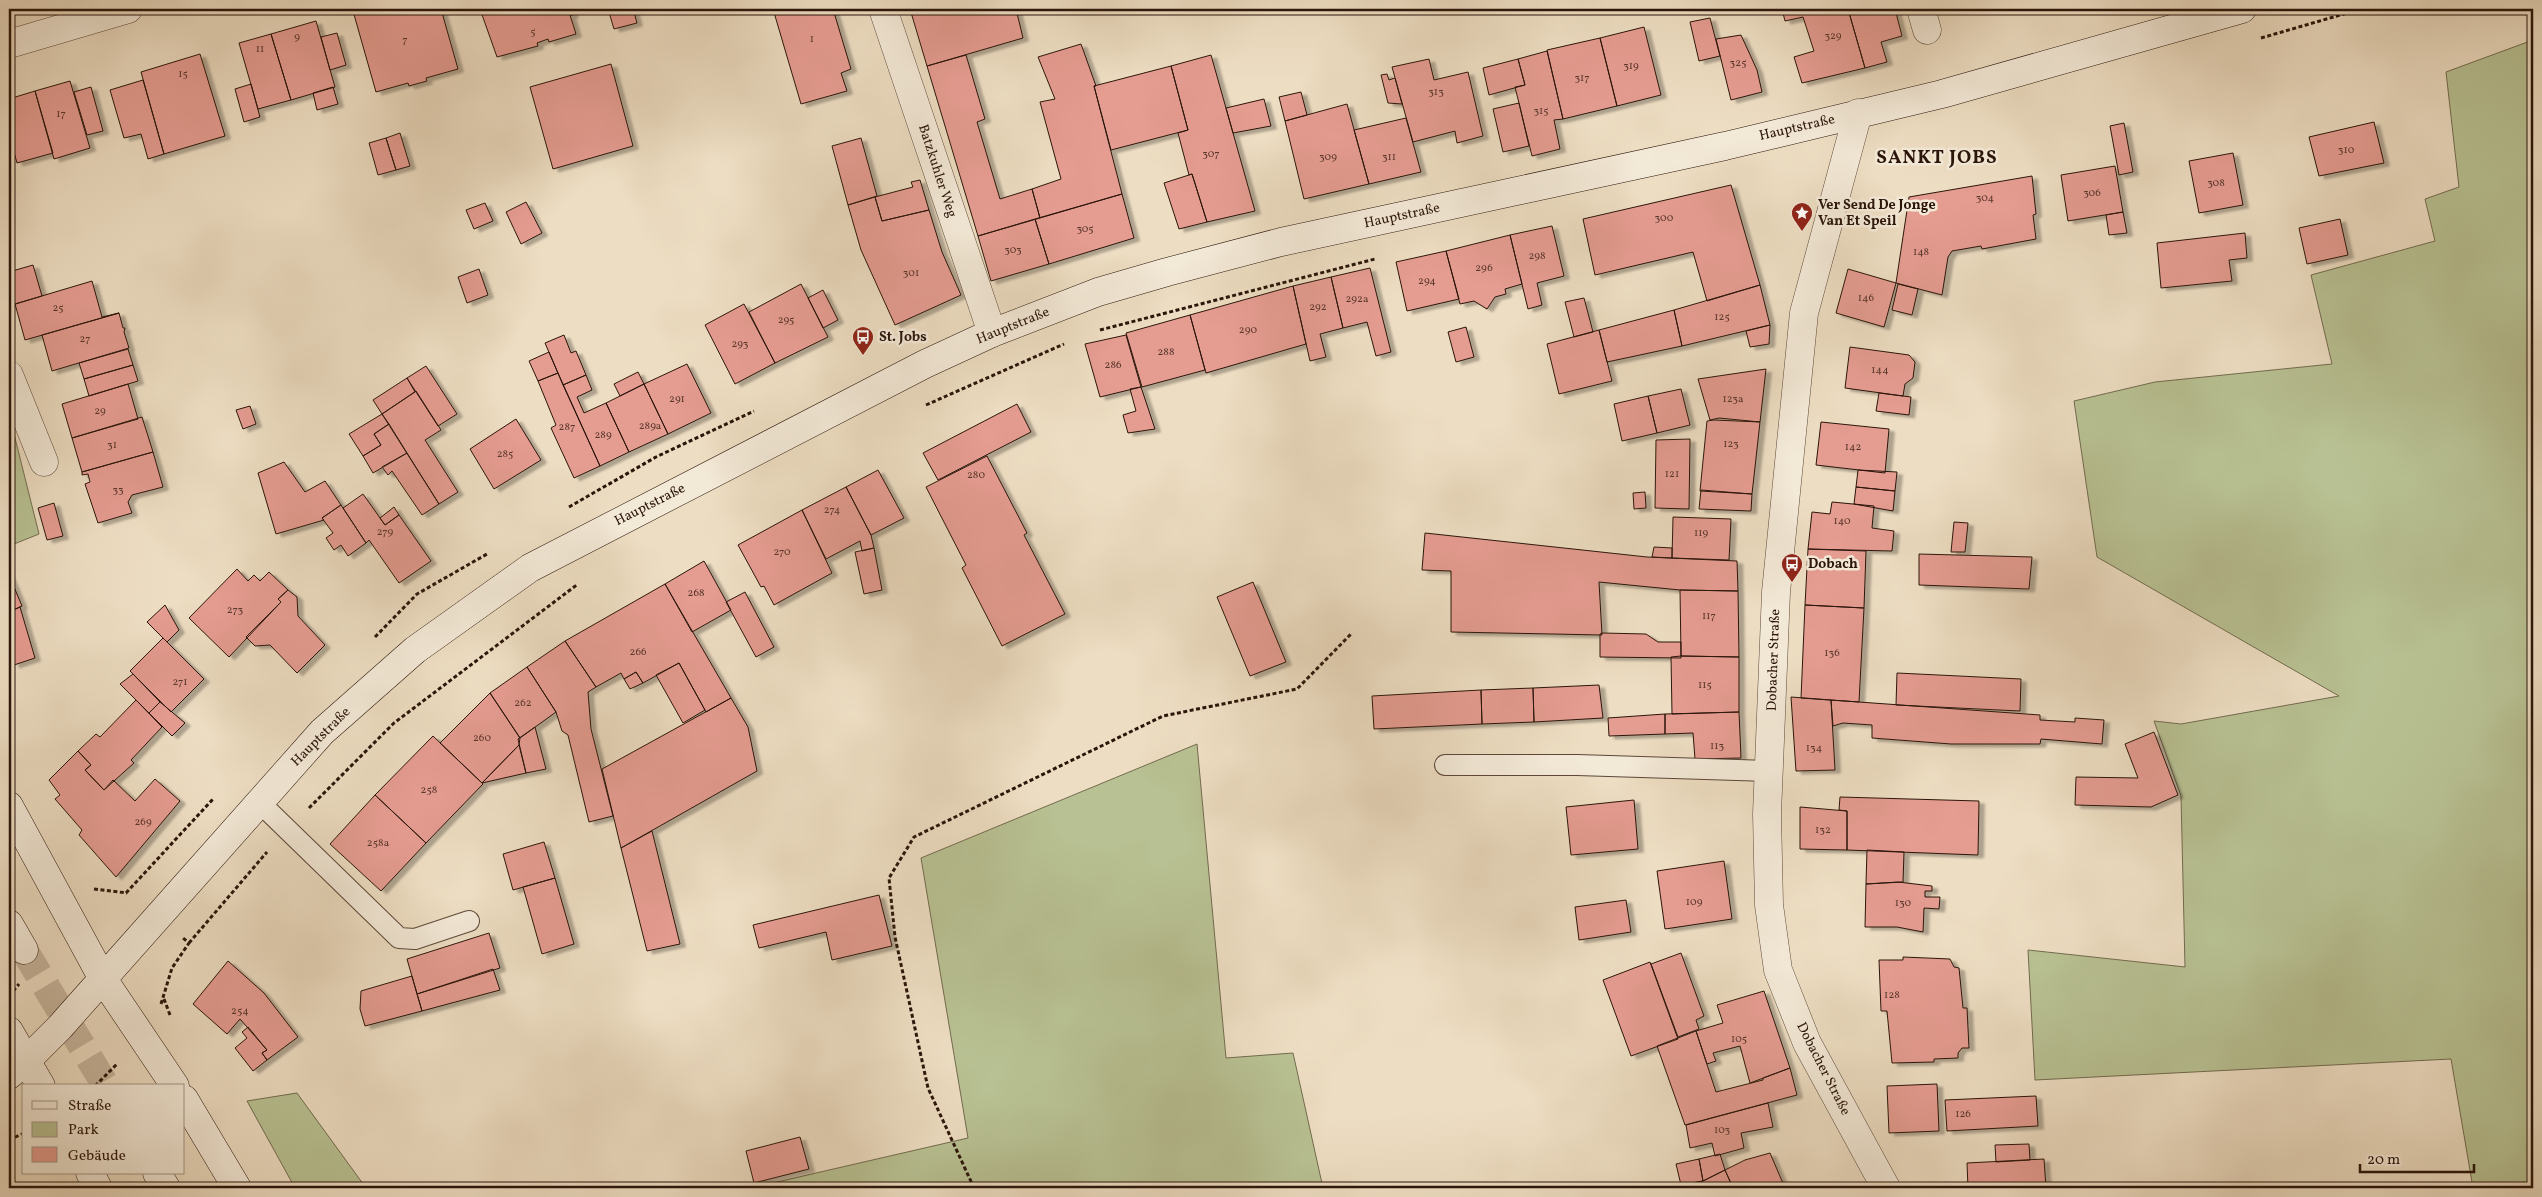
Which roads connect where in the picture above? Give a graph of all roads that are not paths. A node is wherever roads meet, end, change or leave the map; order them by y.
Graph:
1 (128, 9) edge
2 (883, 9) edge
3 (2242, 9) edge
4 (89, 14) edge
5 (9, 44) edge
6 (1858, 113) junction
7 (992, 333) junction
8 (9, 375) edge
9 (44, 462) dead end
10 (1445, 765) dead end
11 (1769, 771) junction
12 (259, 802) junction
13 (9, 806) edge
14 (468, 921) dead end
15 (9, 924) edge
16 (24, 950) tunnel mouth
17 (103, 979) junction
18 (9, 1031) edge
19 (18, 1068) edge
20 (38, 1084) edge
21 (174, 1084) edge
22 (185, 1101) edge
23 (91, 1174) edge
24 (158, 1174) edge
25 (98, 1188) edge
26 (166, 1188) edge
27 (237, 1188) edge
28 (1886, 1188) edge

1 - 4 main road
2 - 7 main road, Batzkuhler Weg
3 - 6 main road, Hauptstraße
4 - 5 main road
6 - 7 main road, Hauptstraße
6 - 11 main road, Dobacher Straße
7 - 12 main road, Hauptstraße
8 - 9 main road
10 - 11 lane
11 - 28 main road, Dobacher Straße
12 - 14 lane
12 - 17 main road, Hauptstraße
13 - 17 main road
15 - 16 main road
17 - 19 main road, Hauptstraße
17 - 21 main road
18 - 19 main road
19 - 20 main road
22 - 27 main road
23 - 25 main road
24 - 26 main road

